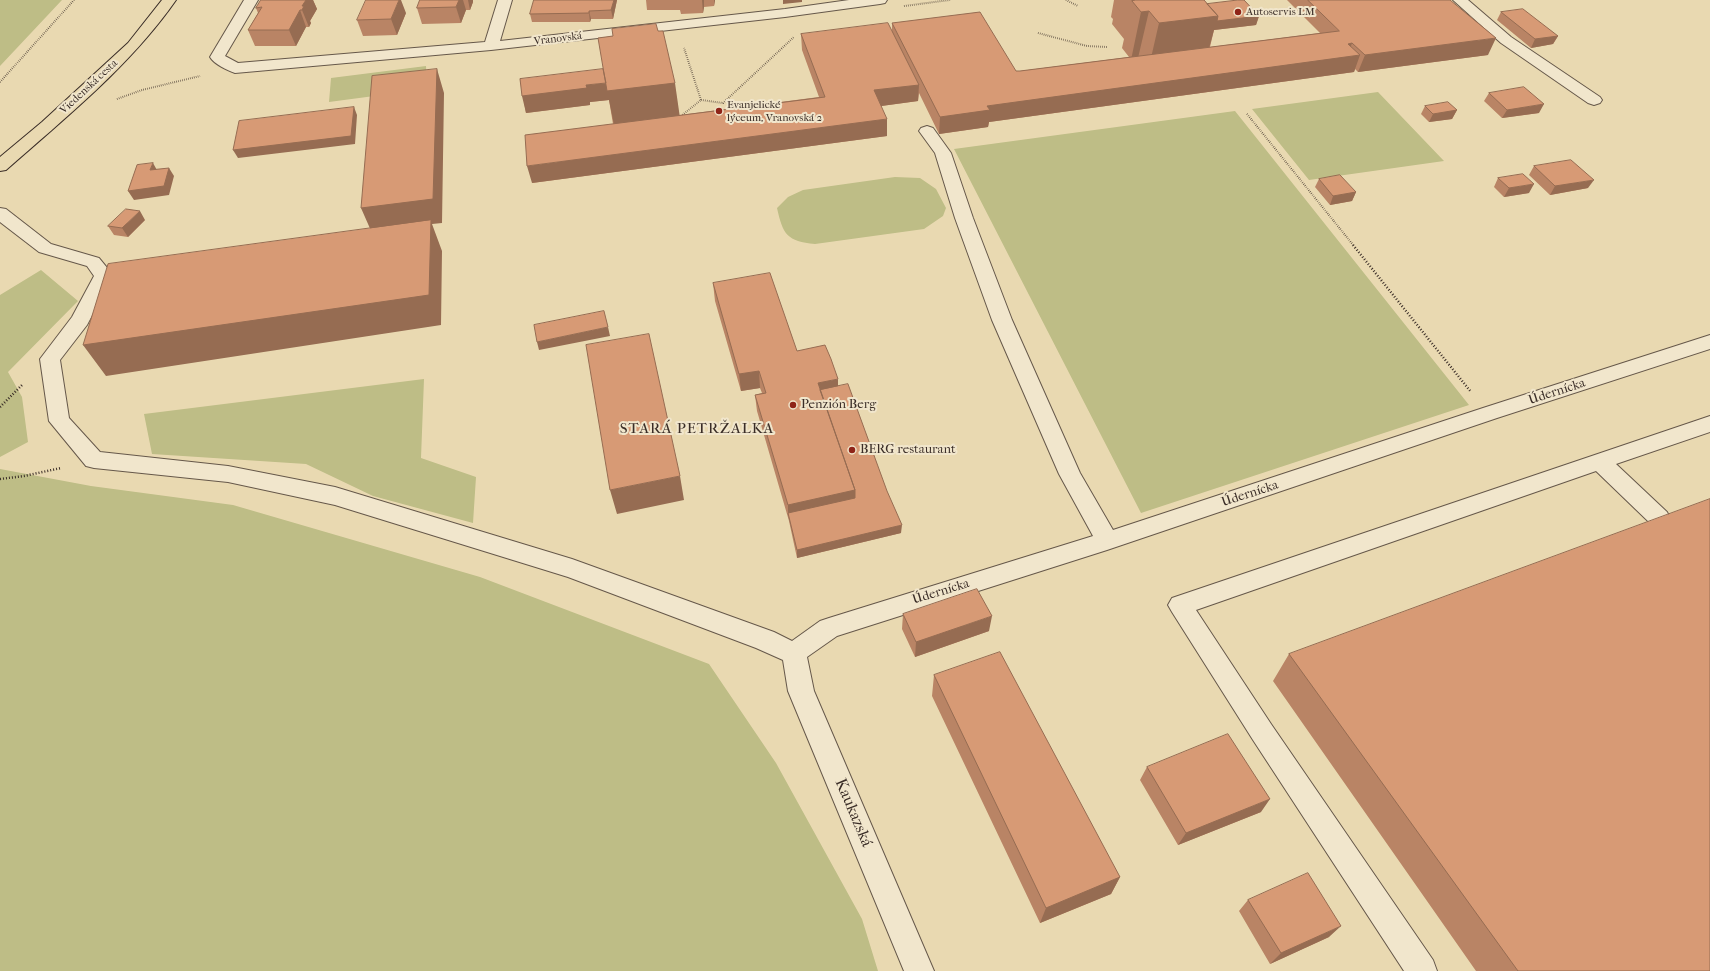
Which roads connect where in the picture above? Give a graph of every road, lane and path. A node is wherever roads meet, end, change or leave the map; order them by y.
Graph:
1 (74, 0) edge
2 (169, 0) edge
3 (251, 0) edge
4 (505, 0) edge
5 (880, 0) edge
6 (950, 0) edge
7 (1066, 0) edge
8 (1460, 0) edge
9 (898, 6) dead end
10 (1078, 6) dead end
11 (682, 25) junction
12 (792, 32) dead end
13 (1038, 33) dead end
14 (491, 46) junction
15 (1108, 46) dead end
16 (235, 68) junction
17 (0, 82) edge
18 (116, 100) dead end
19 (701, 100) junction
20 (1594, 100) dead end
21 (1246, 114) dead end
22 (679, 118) edge
23 (927, 130) dead end
24 (0, 166) edge
25 (0, 213) edge
26 (1710, 342) edge
27 (1490, 413) junction
28 (1710, 424) edge
29 (94, 460) junction
30 (1599, 461) junction
31 (0, 479) edge
32 (1659, 518) edge
33 (1107, 542) junction
34 (794, 654) junction
35 (919, 971) edge
36 (1422, 971) edge

1 - 17 path
2 - 24 main road, Viedenská cesta
3 - 16 street
4 - 14 street
5 - 11 street, Vranovská
6 - 9 path
7 - 10 path
8 - 20 street
11 - 14 street, Vranovská
11 - 19 path
12 - 19 path
13 - 15 path
14 - 16 street, Vranovská
16 - 18 path
19 - 22 path
21 - 27 path
23 - 33 street
25 - 29 street
26 - 27 street, Údernícka
27 - 33 street, Údernícka
28 - 30 street
29 - 31 path
29 - 34 street
30 - 32 street
30 - 36 street
33 - 34 street, Údernícka
34 - 35 street, Kaukazská

